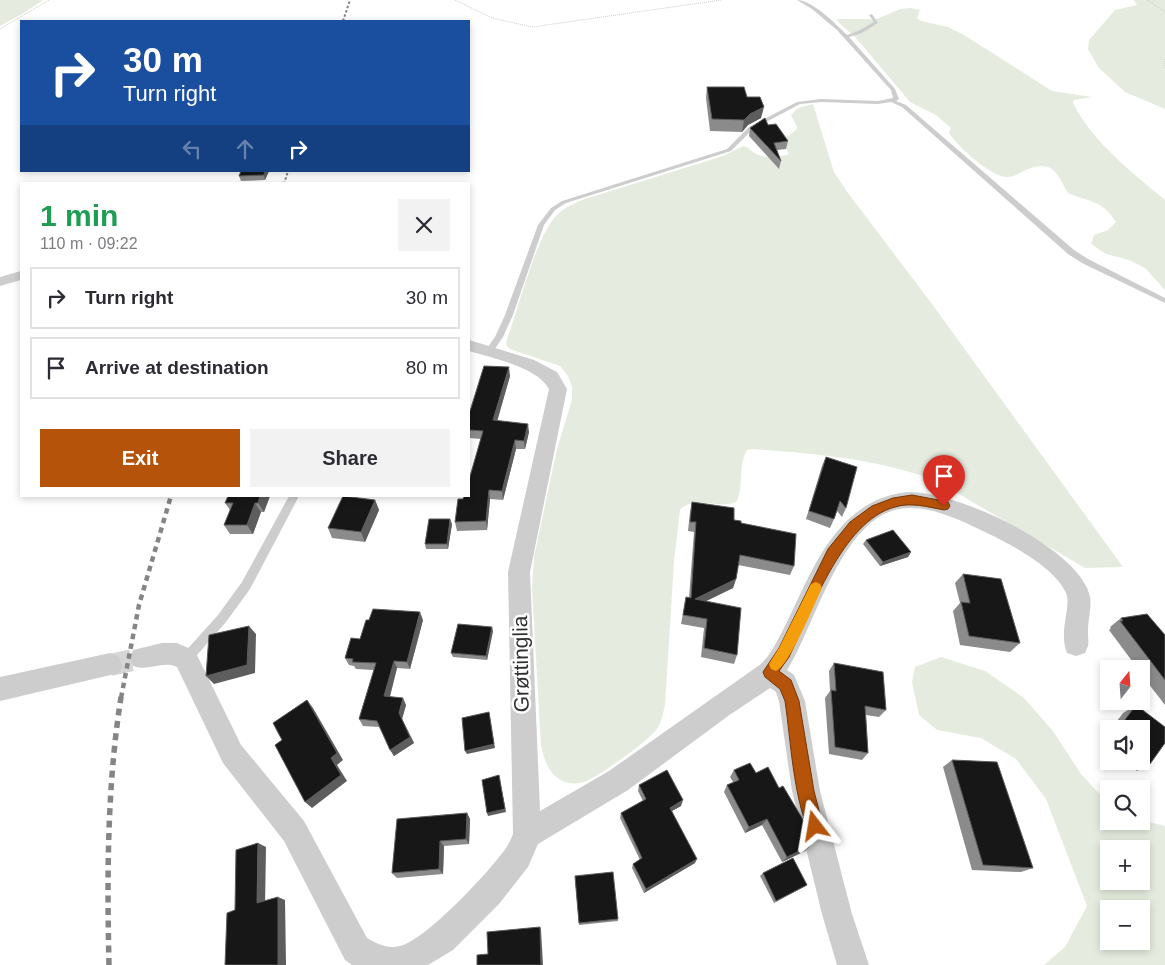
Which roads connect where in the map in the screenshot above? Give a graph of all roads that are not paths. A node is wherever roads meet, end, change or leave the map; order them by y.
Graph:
1 (800, 0) edge
2 (871, 15) dead end
3 (847, 36) junction
4 (892, 101) junction
5 (20, 275) edge
6 (0, 282) edge
7 (1165, 301) edge
8 (479, 348) edge
9 (293, 497) edge
10 (1076, 645) dead end
11 (142, 658) tunnel mouth
12 (186, 659) junction
13 (110, 665) tunnel mouth
14 (770, 672) junction
15 (0, 689) edge
16 (527, 834) junction
17 (373, 963) edge
18 (853, 965) edge

1 - 3 lane
2 - 3 lane
3 - 4 lane
4 - 7 lane
4 - 8 lane
5 - 6 street
8 - 16 street, Grøttinglia
9 - 12 lane
10 - 14 street
11 - 12 street
12 - 17 street, Grøttinglia
13 - 15 street
14 - 16 street
14 - 18 street
16 - 17 street, Grøttinglia

